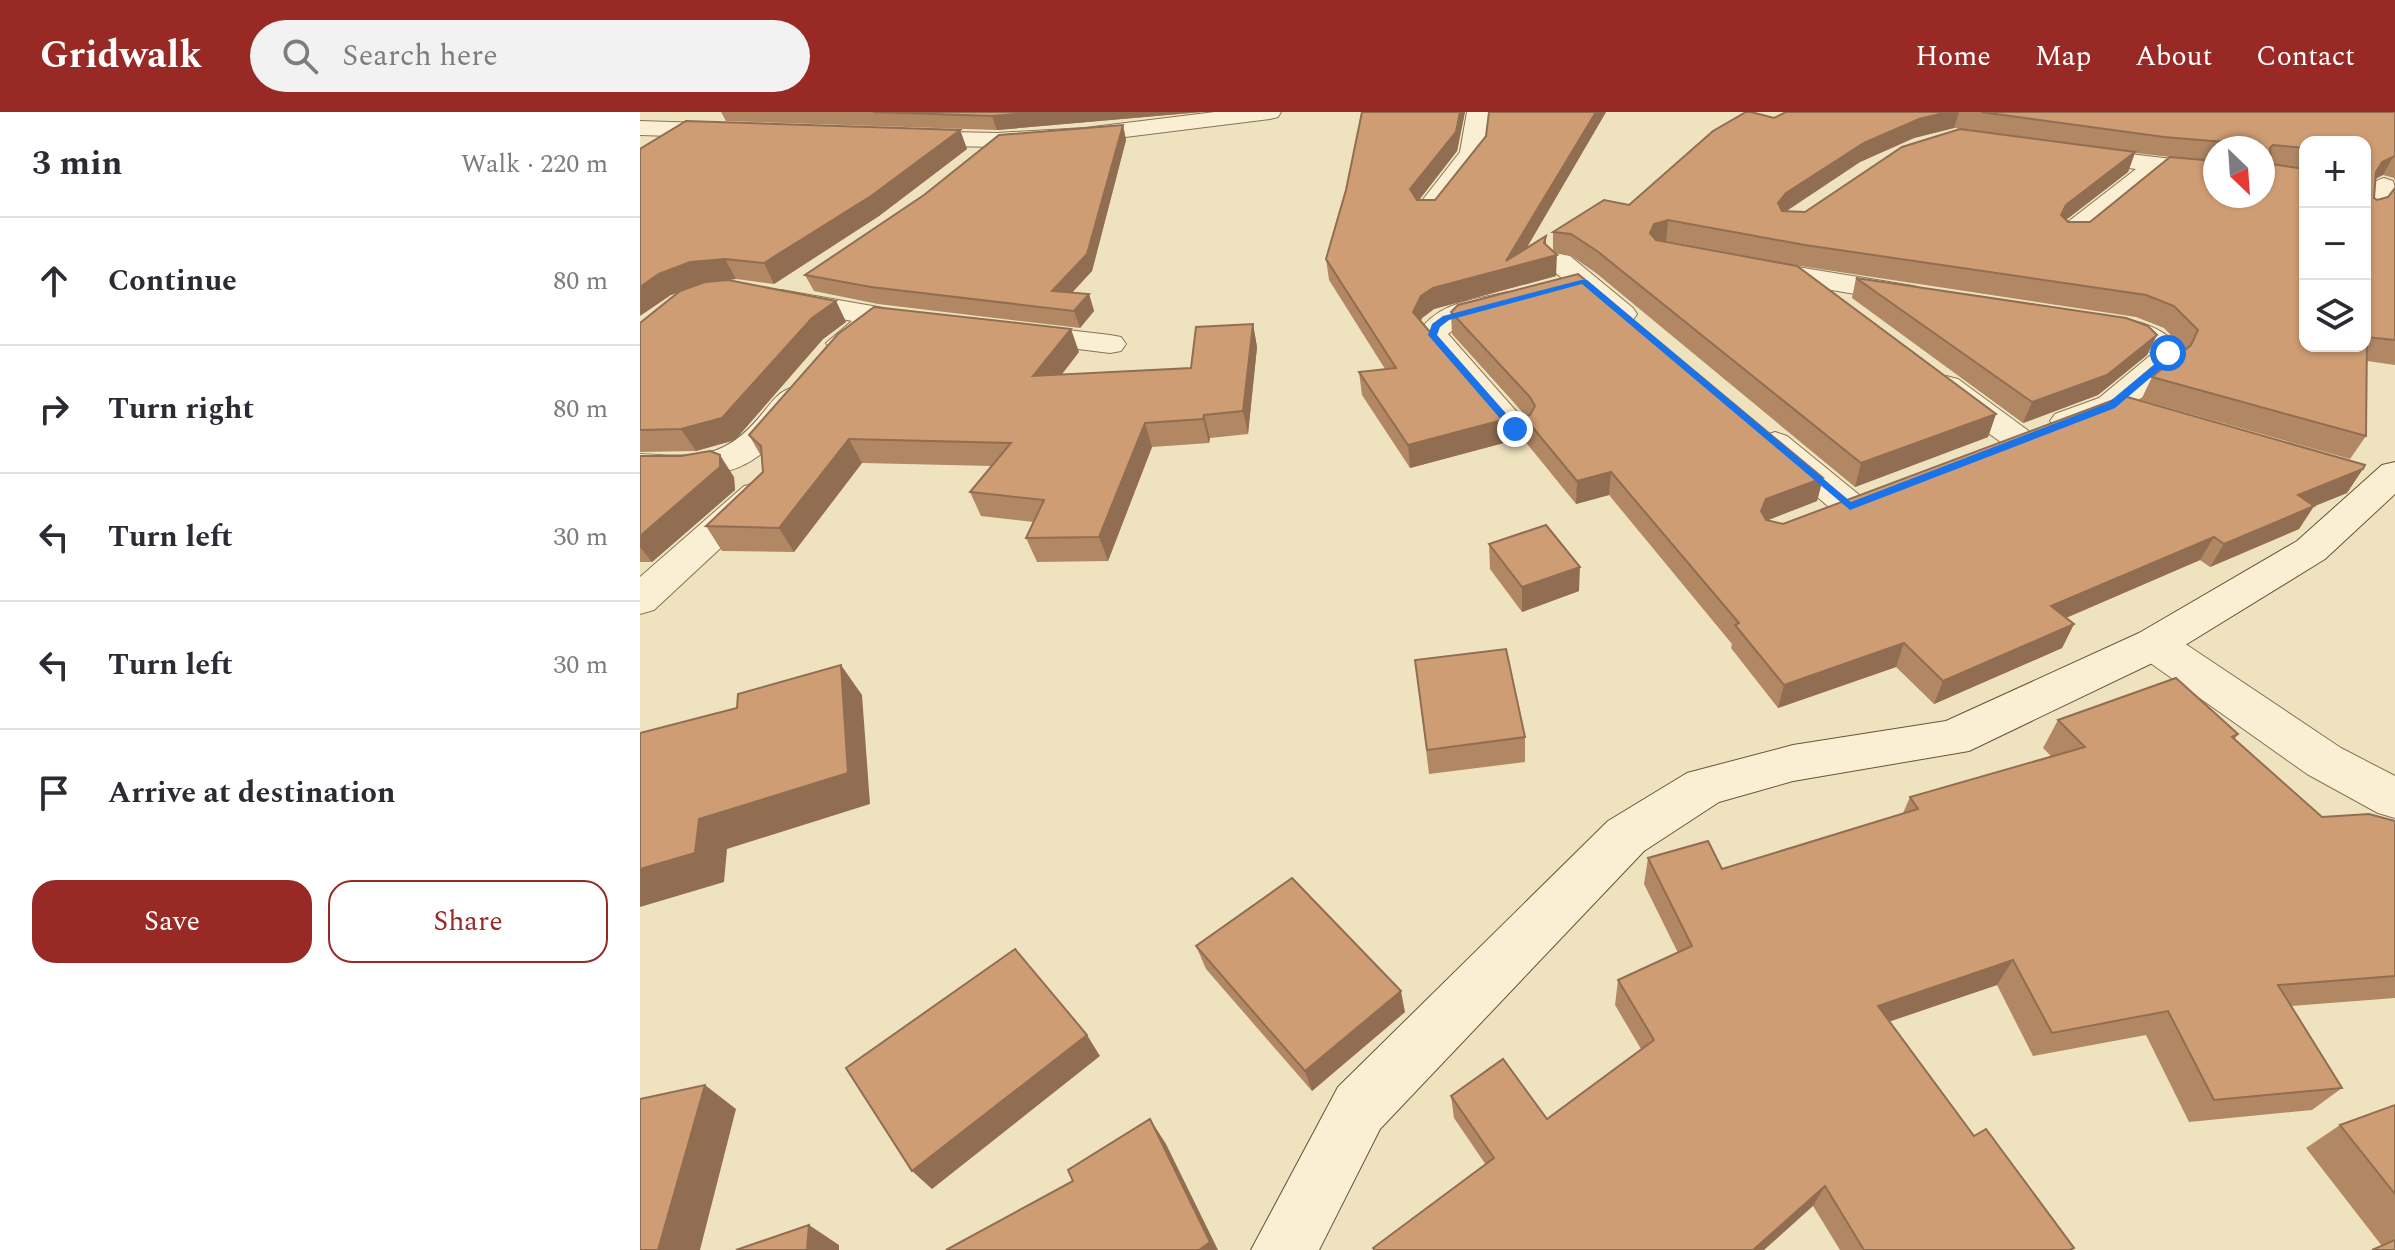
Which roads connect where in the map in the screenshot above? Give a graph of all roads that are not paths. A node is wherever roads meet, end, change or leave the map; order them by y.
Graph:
1 (1270, 112) edge
2 (1478, 112) edge
3 (640, 128) edge
4 (753, 132) edge
5 (874, 137) edge
6 (997, 140) junction
7 (2047, 151) edge
8 (2156, 166) junction
9 (966, 168) edge
10 (2203, 170) edge
11 (2381, 186) edge
12 (2366, 208) edge
13 (1427, 211) edge
14 (2070, 234) edge
15 (1725, 263) edge
16 (1800, 278) junction
17 (778, 291) edge
18 (1939, 299) edge
19 (1852, 316) edge
20 (2062, 318) edge
21 (987, 330) edge
22 (1644, 332) edge
23 (1110, 344) dead end
24 (1928, 373) edge
25 (1753, 424) edge
26 (1515, 429) dead end
27 (731, 459) junction
28 (640, 465) edge
29 (2378, 478) edge
30 (1850, 506) edge
31 (640, 600) edge
32 (2154, 644) junction
33 (2395, 799) edge
34 (1284, 1250) edge

1 - 6 street
2 - 13 street
3 - 4 street
5 - 6 street
6 - 9 street
7 - 8 street
8 - 10 street
8 - 14 street
11 - 12 street
15 - 16 street
16 - 18 street
16 - 19 street
17 - 27 street
20 - 24 street
21 - 23 street
22 - 26 street
25 - 30 street
27 - 28 street
27 - 31 street
29 - 32 street
32 - 33 street
32 - 34 street

